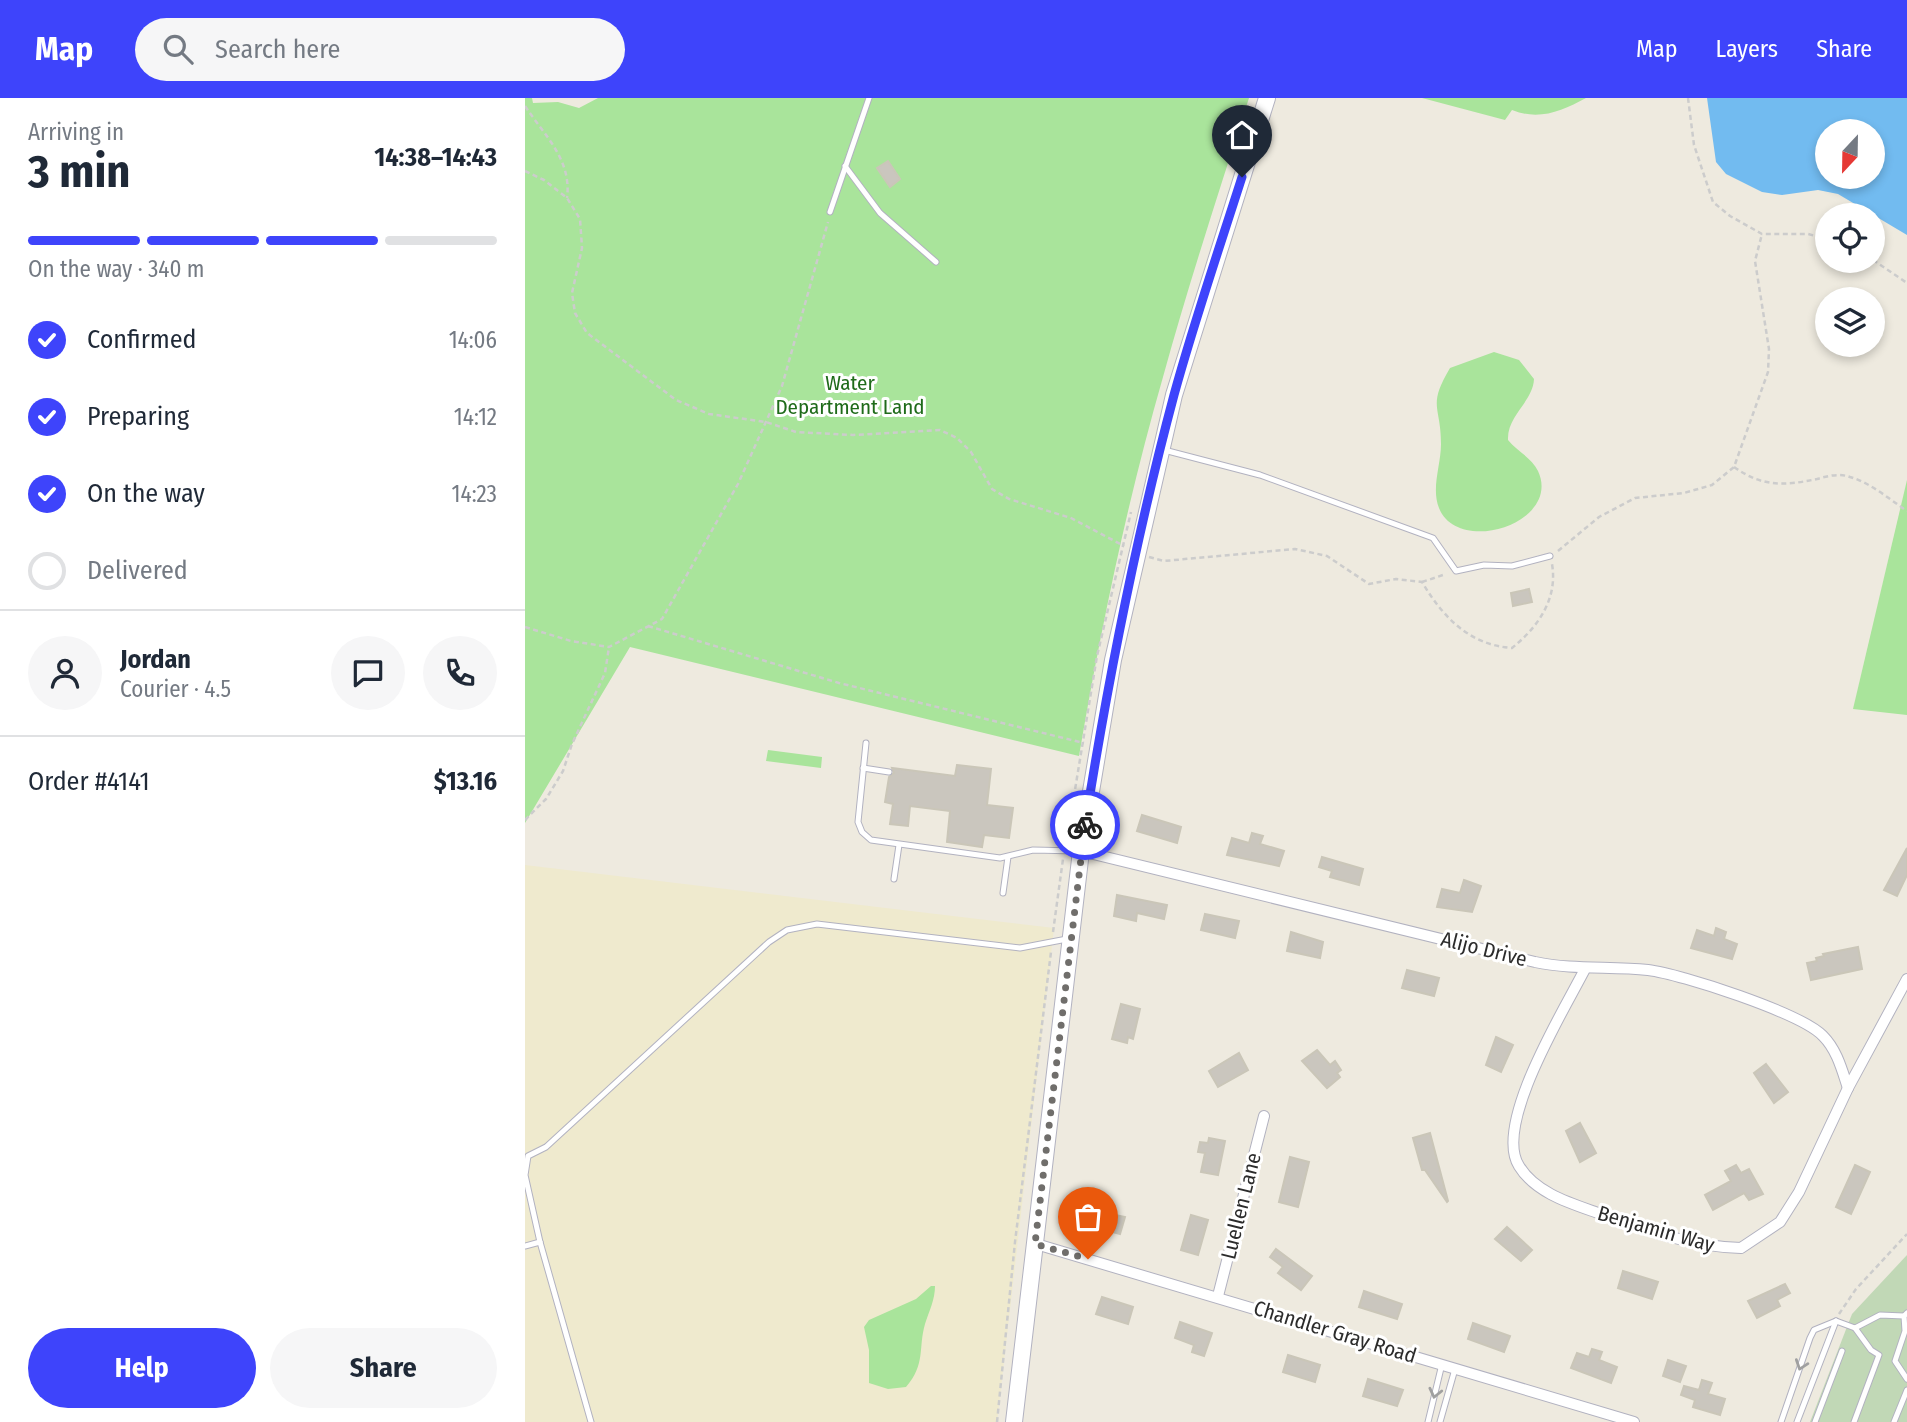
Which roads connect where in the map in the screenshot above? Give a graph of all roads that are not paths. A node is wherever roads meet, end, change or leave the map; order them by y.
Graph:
1 (869, 98) edge
2 (1267, 98) edge
3 (845, 166) junction
4 (830, 212) road end
5 (936, 262) dead end
6 (1161, 449) junction
7 (1550, 556) road end
8 (866, 743) dead end
9 (863, 768) junction
10 (889, 772) dead end
11 (899, 845) junction
12 (1081, 851) junction
13 (1008, 857) junction
14 (894, 879) dead end
15 (1003, 893) dead end
16 (1070, 938) junction
17 (1585, 970) junction
18 (1907, 979) edge
19 (1848, 1088) junction
20 (1264, 1116) dead end
21 (526, 1156) edge
22 (540, 1242) junction
23 (1035, 1244) junction
24 (525, 1246) edge
25 (1218, 1296) junction
26 (1905, 1314) edge
27 (1836, 1321) junction
28 (1855, 1328) junction
29 (1842, 1351) dead end
30 (1879, 1355) junction
31 (1895, 1361) junction
32 (1442, 1364) junction
33 (1455, 1368) junction
34 (1907, 1379) edge
35 (1907, 1390) edge
36 (590, 1422) edge
37 (1014, 1422) edge
38 (1428, 1422) edge
39 (1440, 1422) edge
40 (1635, 1422) edge
41 (1781, 1422) edge
42 (1797, 1422) edge
43 (1815, 1422) edge
44 (1854, 1422) edge
45 (1894, 1422) edge

1 - 3 lane
2 - 6 main road
3 - 4 lane
3 - 5 lane
6 - 7 lane
6 - 12 main road
8 - 9 lane
9 - 10 lane
9 - 11 lane
11 - 13 lane
11 - 14 lane
12 - 13 lane
12 - 16 main road
12 - 17 street, Alijo Drive
13 - 15 lane
16 - 21 lane
16 - 23 main road
17 - 19 street, Alijo Drive
17 - 19 street, Benjamin Way
18 - 19 street, Benjamin Way
20 - 25 street, Luellen Lane
21 - 22 lane
22 - 24 lane
22 - 36 lane
23 - 25 street, Chandler Gray Road
23 - 37 main road
25 - 32 street, Chandler Gray Road
26 - 28 lane
26 - 31 lane
27 - 28 lane
27 -> 41 lane
27 - 42 lane
28 - 30 lane
29 - 43 lane
30 - 31 lane
30 - 44 lane
31 - 34 lane
32 - 33 street, Chandler Gray Road
32 -> 38 lane
33 - 39 lane
33 - 40 street, Chandler Gray Road
35 - 45 lane

